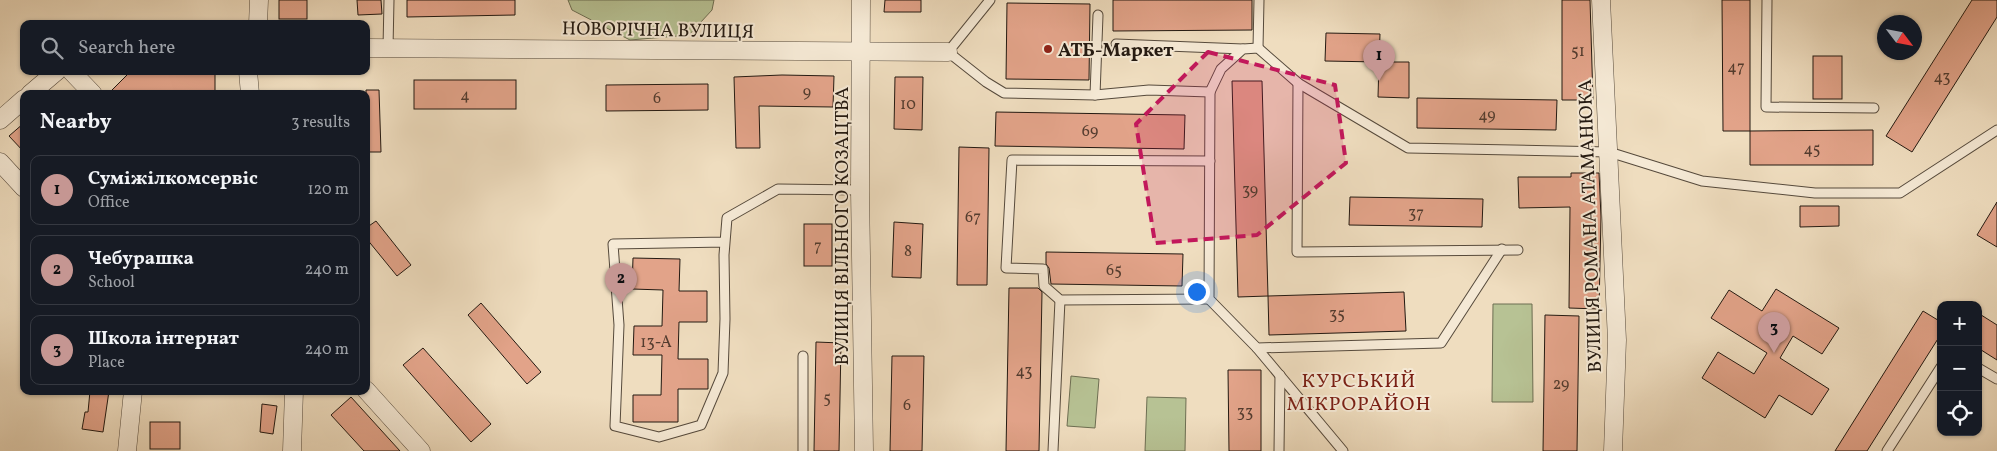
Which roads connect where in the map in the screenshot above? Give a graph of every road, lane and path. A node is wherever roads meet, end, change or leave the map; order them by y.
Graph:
1 (259, 0) edge
2 (389, 0) edge
3 (861, 0) edge
4 (990, 0) edge
5 (1259, 0) edge
6 (1601, 0) edge
7 (1767, 0) edge
8 (1098, 15) dead end
9 (258, 20) edge
10 (1116, 44) dead end
11 (370, 48) edge
12 (388, 48) junction
13 (1258, 48) junction
14 (1243, 49) junction
15 (948, 52) junction
16 (862, 53) junction
17 (52, 75) edge
18 (76, 75) edge
19 (248, 75) edge
20 (1298, 83) junction
21 (35, 90) edge
22 (89, 90) edge
23 (250, 90) edge
24 (1210, 92) junction
25 (1095, 95) junction
26 (20, 102) edge
27 (1874, 108) dead end
28 (0, 120) edge
29 (1997, 130) edge
30 (1609, 152) junction
31 (1210, 161) junction
32 (0, 162) edge
33 (20, 184) edge
34 (860, 190) junction
35 (725, 242) junction
36 (1502, 249) junction
37 (1518, 250) dead end
38 (1209, 299) junction
39 (1060, 300) junction
40 (1257, 348) junction
41 (803, 356) dead end
42 (1982, 370) edge
43 (1937, 373) edge
44 (1280, 375) junction
45 (1997, 379) edge
46 (370, 394) edge
47 (133, 395) edge
48 (294, 395) edge
49 (127, 451) edge
50 (292, 451) edge
51 (421, 451) edge
52 (803, 451) edge
53 (864, 451) edge
54 (1053, 451) edge
55 (1279, 451) edge
56 (1343, 451) edge
57 (1613, 451) edge
58 (1887, 451) edge

1 - 9 street
2 - 12 lane
3 - 16 street, ВУЛИЦЯ ВІЛЬНОГО КОЗАЦТВА
4 - 15 lane
5 - 13 lane
6 - 30 street, ВУЛИЦЯ РОМАНА АТАМАНЮКА
7 - 27 lane
8 - 25 lane
10 - 14 lane
11 - 12 street, НОВОРІЧНА ВУЛИЦЯ
12 - 16 street, НОВОРІЧНА ВУЛИЦЯ
13 - 14 lane
13 - 20 lane
14 - 24 lane
15 - 16 street, НОВОРІЧНА ВУЛИЦЯ
15 - 25 lane
16 - 34 street, ВУЛИЦЯ ВІЛЬНОГО КОЗАЦТВА
17 - 21 street
18 - 22 street
19 - 23 street
20 - 30 lane
20 - 36 lane
24 - 25 lane
24 - 31 lane
26 - 28 street
29 - 30 lane
30 - 57 street, ВУЛИЦЯ РОМАНА АТАМАНЮКА
31 - 38 lane
31 - 39 lane
32 - 33 street
34 - 35 lane
34 - 53 street, ВУЛИЦЯ ВІЛЬНОГО КОЗАЦТВА
35 - 35 lane
36 - 37 lane
36 - 40 lane
38 - 39 lane
38 - 40 lane
39 - 54 lane
40 - 44 lane
41 - 52 lane
42 - 45 lane
43 - 58 lane
44 - 55 lane
44 - 56 lane
46 - 51 street
47 - 49 street
48 - 50 street

